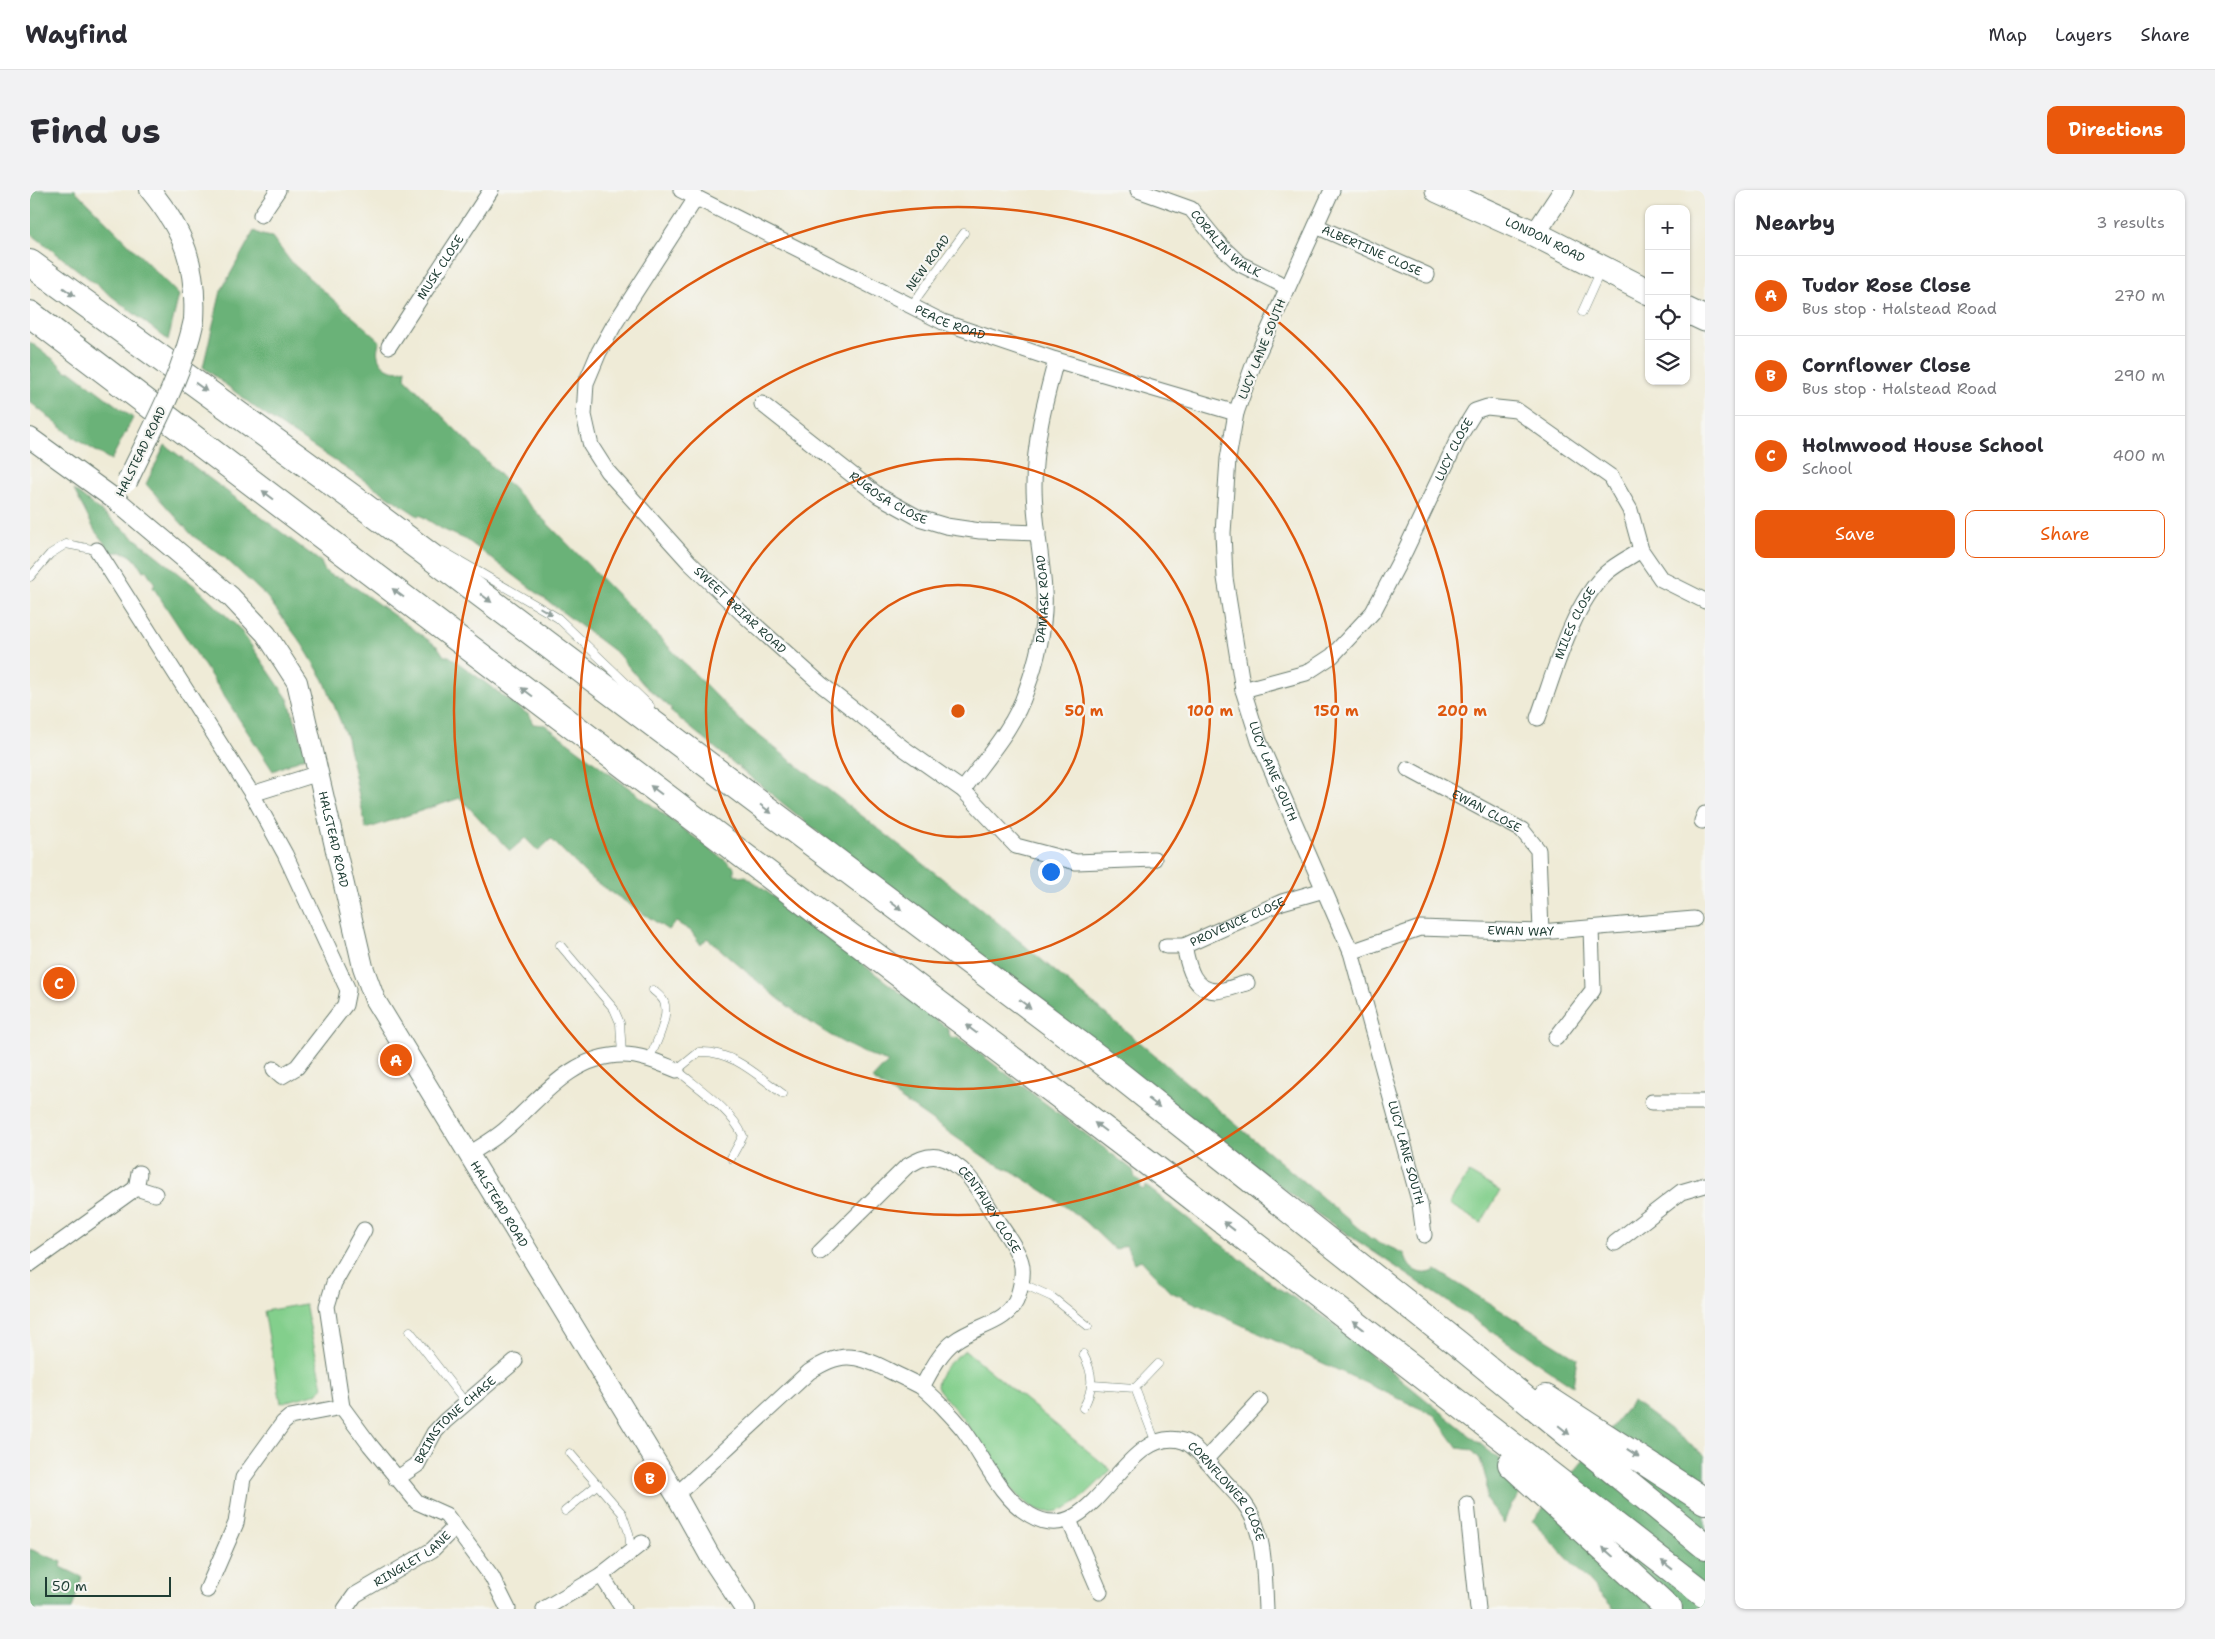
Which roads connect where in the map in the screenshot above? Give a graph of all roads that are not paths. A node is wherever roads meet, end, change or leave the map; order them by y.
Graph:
1 (150, 190) edge
2 (278, 190) edge
3 (491, 190) edge
4 (681, 190) edge
5 (1138, 190) edge
6 (1332, 190) edge
7 (1438, 190) edge
8 (1564, 190) edge
9 (696, 198) junction
10 (260, 215) dead end
11 (1316, 226) junction
12 (964, 233) dead end
13 (1535, 234) junction
14 (30, 263) edge
15 (1602, 268) junction
16 (1427, 275) dead end
17 (1287, 288) junction
18 (1645, 290) edge
19 (910, 307) junction
20 (1582, 312) dead end
21 (1690, 312) edge
22 (30, 314) edge
23 (1705, 319) edge
24 (390, 346) dead end
25 (1056, 360) junction
26 (762, 404) dead end
27 (1236, 413) junction
28 (30, 438) edge
29 (353, 498) junction
30 (117, 501) junction
31 (1038, 533) junction
32 (421, 538) dead end
33 (438, 548) dead end
34 (97, 550) joint
35 (1641, 550) junction
36 (30, 577) edge
37 (1705, 601) edge
38 (1243, 690) junction
39 (657, 712) dead end
40 (1538, 718) dead end
41 (671, 726) dead end
42 (1408, 770) dead end
43 (320, 773) junction
44 (727, 780) junction
45 (963, 790) junction
46 (252, 794) junction
47 (1154, 859) dead end
48 (1324, 890) junction
49 (1694, 919) dead end
50 (1592, 928) junction
51 (1542, 932) junction
52 (560, 945) dead end
53 (1166, 946) dead end
54 (1184, 946) junction
55 (1351, 952) junction
56 (1247, 982) dead end
57 (653, 990) dead end
58 (1556, 1038) dead end
59 (622, 1055) junction
60 (649, 1059) junction
61 (274, 1069) dead end
62 (677, 1070) junction
63 (783, 1094) dead end
64 (1652, 1102) dead end
65 (1705, 1102) edge
66 (469, 1154) junction
67 (731, 1158) dead end
68 (1705, 1185) edge
69 (155, 1194) dead end
70 (364, 1230) dead end
71 (1424, 1235) dead end
72 (1615, 1243) dead end
73 (820, 1252) dead end
74 (30, 1264) edge
75 (1021, 1283) junction
76 (1088, 1326) dead end
77 (410, 1331) dead end
78 (1458, 1344) junction
79 (1084, 1354) dead end
80 (1396, 1355) junction
81 (515, 1361) dead end
82 (1158, 1364) dead end
83 (1092, 1385) junction
84 (922, 1387) junction
85 (1135, 1388) junction
86 (1260, 1401) dead end
87 (465, 1402) junction
88 (342, 1407) junction
89 (1083, 1408) dead end
90 (1156, 1443) junction
91 (570, 1453) dead end
92 (1206, 1460) junction
93 (396, 1479) junction
94 (598, 1484) junction
95 (676, 1495) junction
96 (1705, 1501) edge
97 (1467, 1504) dead end
98 (565, 1511) dead end
99 (1069, 1520) junction
100 (456, 1527) junction
101 (1705, 1546) edge
102 (637, 1547) joint
103 (601, 1574) junction
104 (207, 1590) dead end
105 (1100, 1592) dead end
106 (1705, 1595) edge
107 (345, 1609) edge
108 (508, 1609) edge
109 (544, 1609) edge
110 (623, 1609) edge
111 (745, 1609) edge
112 (1266, 1609) edge
113 (1478, 1609) edge
114 (1669, 1609) edge

1 - 30 street, HALSTEAD ROAD, bridge
2 - 10 street
3 - 24 street, MUSK CLOSE
4 - 9 street, PEACE ROAD
5 - 17 street, CORALIN WALK
6 - 11 street, LUCY LANE SOUTH
7 - 13 main road, LONDON ROAD
8 - 13 street
9 - 19 street, PEACE ROAD
9 - 45 street, SWEET BRIAR ROAD
11 - 16 street, ALBERTINE CLOSE
11 - 17 street, LUCY LANE SOUTH
12 - 19 lane, NEW ROAD
13 - 15 main road, LONDON ROAD
14 -> 29 highway
15 - 18 main road, LONDON ROAD
15 - 20 lane
17 - 27 street, LUCY LANE SOUTH
19 - 25 street, PEACE ROAD
21 - 23 main road
80 -> 22 highway
25 - 27 street, PEACE ROAD
25 - 31 street, DAMASK ROAD
26 - 31 street, RUGOSA CLOSE
27 - 38 street, LUCY LANE SOUTH
28 - 30 street
29 - 32 lane
29 -> 44 highway
30 - 43 street, HALSTEAD ROAD
31 - 45 street, DAMASK ROAD
33 -> 39 lane
34 - 36 lane
34 - 46 street
35 - 37 street, LUCY CLOSE
35 - 38 street, LUCY CLOSE
35 - 40 street, MILES CLOSE
38 - 48 street, LUCY LANE SOUTH
41 - 44 lane
42 - 51 street, EWAN CLOSE
43 - 46 street
43 - 66 street, HALSTEAD ROAD
44 -> 78 highway
45 - 47 street, SWEET BRIAR ROAD
46 - 61 street
48 - 54 street, PROVENCE CLOSE
48 - 55 street, LUCY LANE SOUTH
49 - 50 street, EWAN WAY
50 - 51 street, EWAN WAY
50 - 58 street
51 - 55 street, EWAN WAY
52 - 59 lane
53 - 54 street
54 - 56 street, PROVENCE CLOSE
55 - 71 street, LUCY LANE SOUTH
57 - 60 lane
59 - 60 street
59 - 66 street
60 - 62 street
62 - 63 lane
62 - 67 lane
64 - 65 street
66 - 95 street, HALSTEAD ROAD
68 - 72 street
69 - 74 street
70 - 88 street
73 - 75 street, CENTAURY CLOSE
75 - 76 lane
75 - 84 street, CENTAURY CLOSE
77 - 87 lane
78 -> 96 highway
78 -> 101 highway
79 - 83 lane
106 -> 80 highway
114 -> 80 highway
81 - 87 street, BRIMSTONE CHASE
82 - 85 lane
83 - 85 lane
83 - 89 lane
84 - 95 street
84 - 99 street
85 - 90 lane
86 - 92 street
87 - 93 street, BRIMSTONE CHASE
88 - 93 street
88 - 104 street
90 - 92 street, CORNFLOWER CLOSE
90 - 99 street, CORNFLOWER CLOSE
91 - 94 lane
92 - 112 street, CORNFLOWER CLOSE
93 - 100 street
94 - 98 lane
94 - 102 lane
95 - 111 street, HALSTEAD ROAD
97 - 113 street
99 - 105 street
100 - 107 street, RINGLET LANE
100 - 108 street
102 - 103 street
103 - 109 street
103 - 110 street

